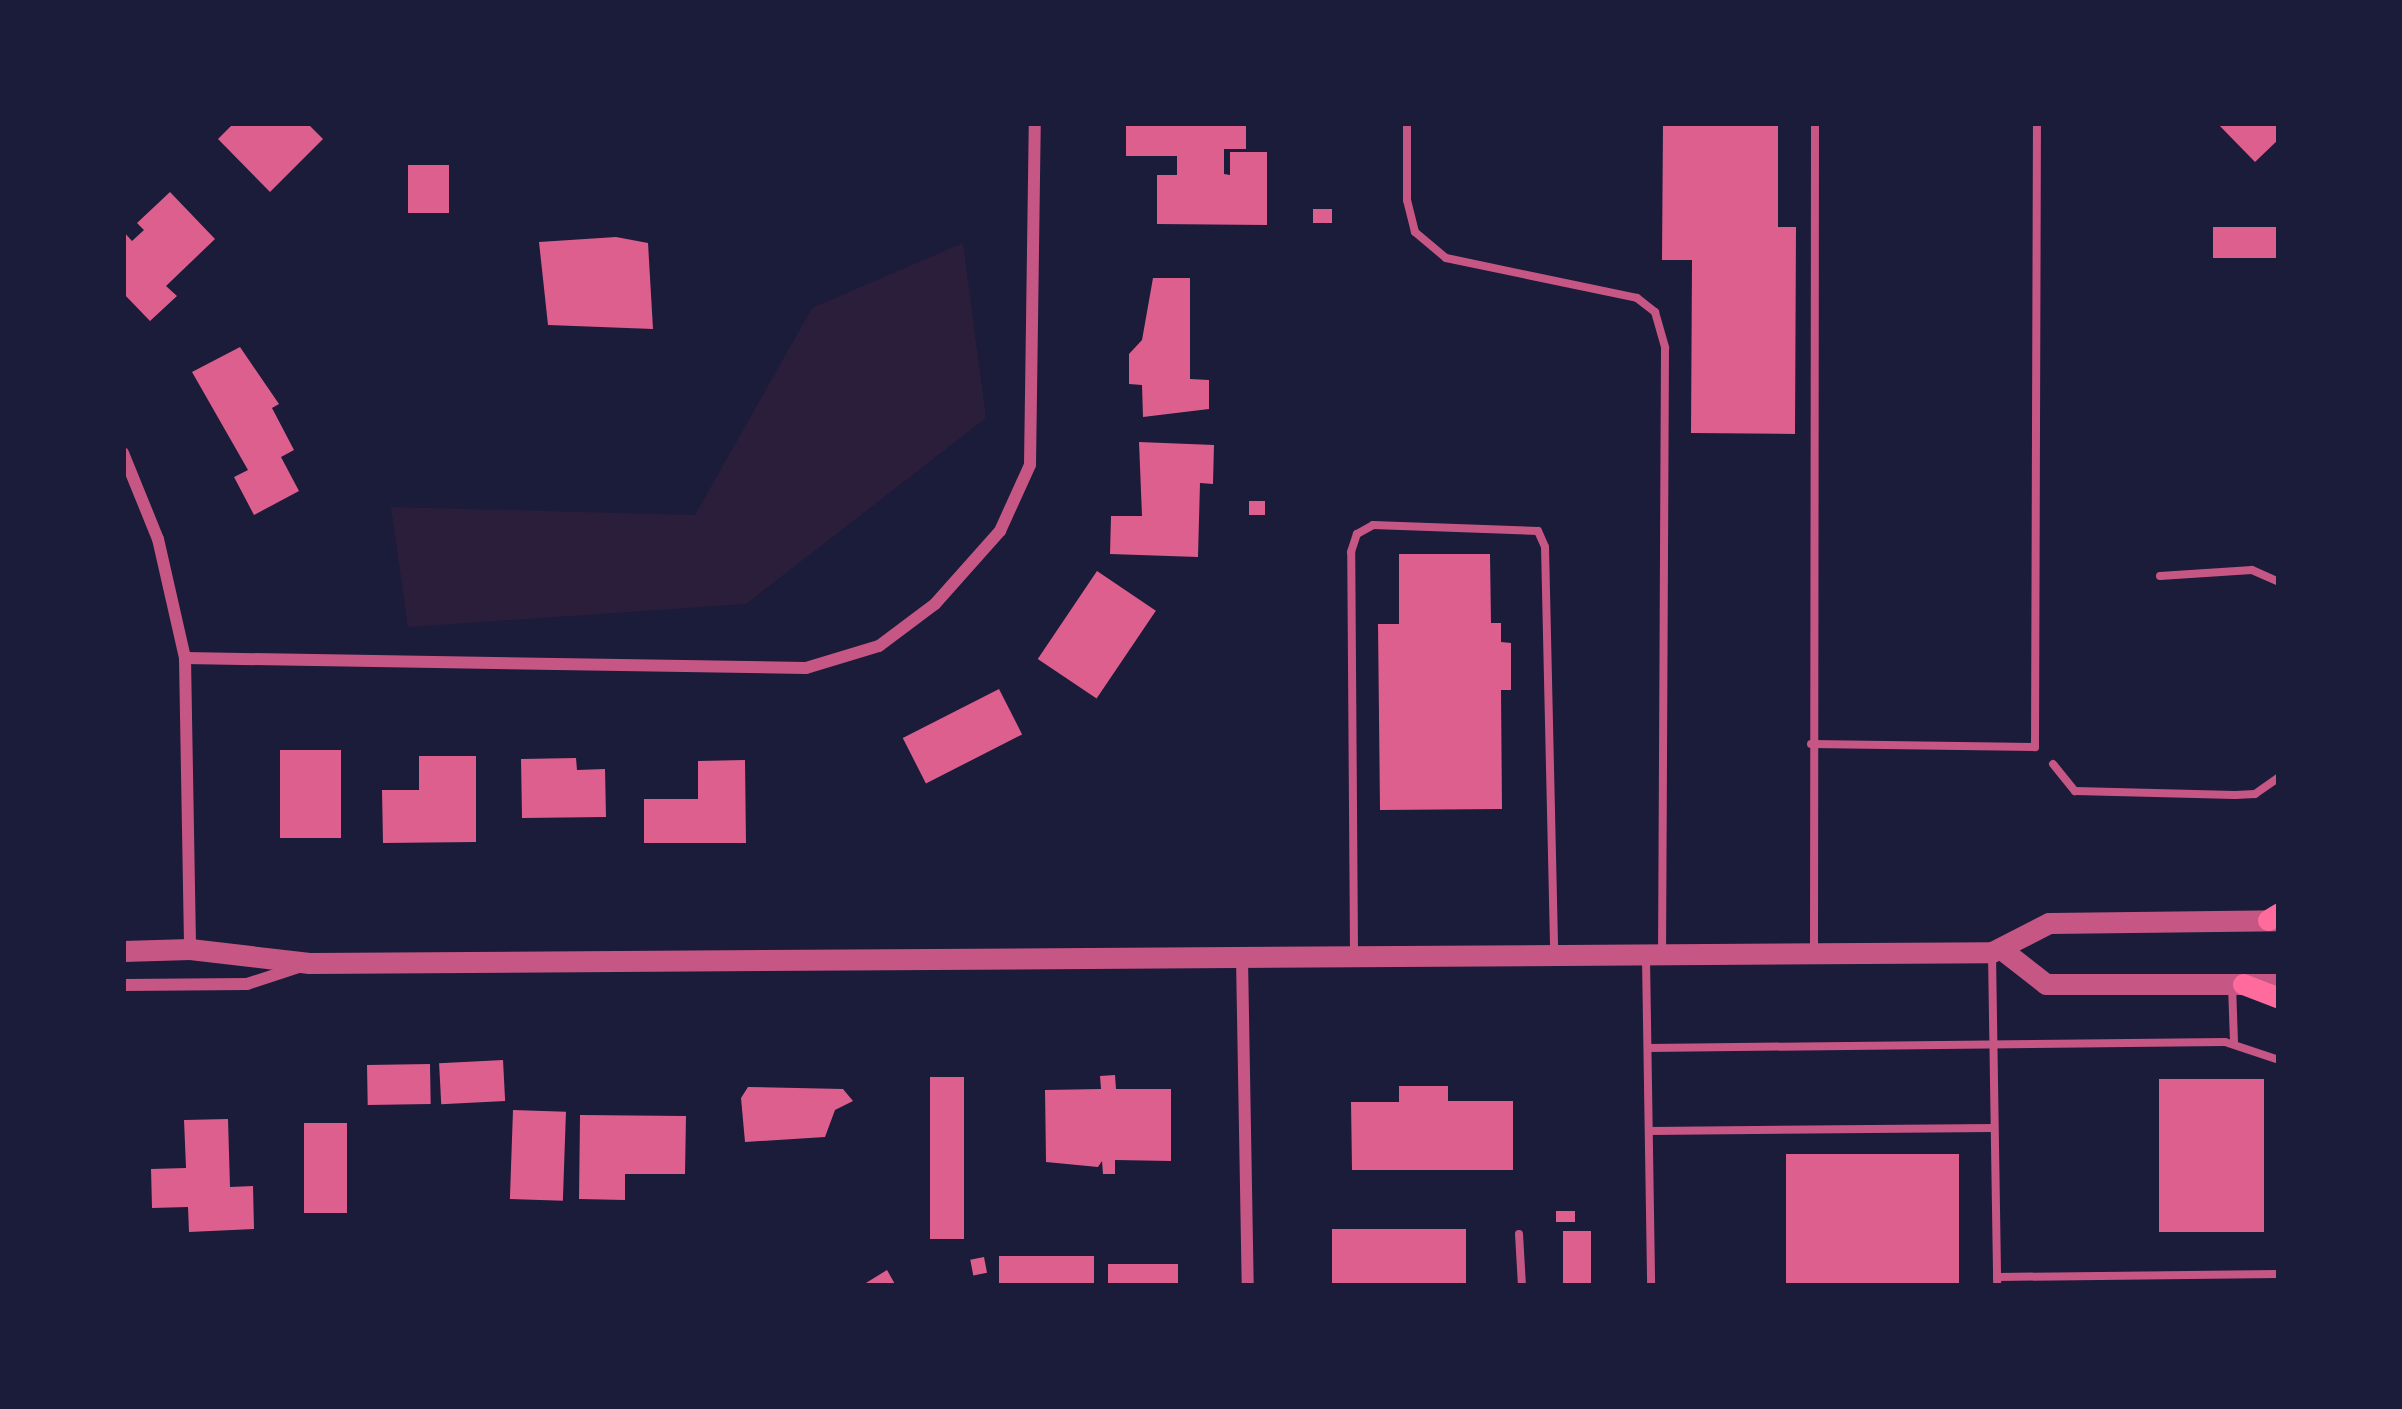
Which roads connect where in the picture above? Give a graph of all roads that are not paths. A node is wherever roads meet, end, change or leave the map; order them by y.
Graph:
1 (1035, 123) edge
2 (1407, 123) edge
3 (1815, 123) edge
4 (2038, 123) edge
5 (123, 453) edge
6 (2160, 576) dead end
7 (2279, 582) edge
8 (184, 658) junction
9 (1811, 745) junction
10 (2053, 764) dead end
11 (2279, 777) edge
12 (2275, 918) edge
13 (190, 949) junction
14 (123, 951) edge
15 (1998, 952) junction
16 (1814, 954) junction
17 (1654, 955) junction
18 (1555, 957) junction
19 (1242, 958) junction
20 (1354, 958) junction
21 (309, 963) junction
22 (2238, 984) junction
23 (2279, 984) edge
24 (123, 985) edge
25 (2279, 998) edge
26 (2234, 1043) junction
27 (1993, 1045) junction
28 (1648, 1048) junction
29 (2279, 1060) edge
30 (1994, 1128) junction
31 (1648, 1131) junction
32 (1519, 1234) dead end
33 (2279, 1274) edge
34 (1997, 1282) edge
35 (1247, 1286) edge
36 (1522, 1286) edge
37 (1651, 1286) edge

1 - 8 street
2 - 17 lane
3 - 9 lane
4 - 9 lane
5 - 8 street
6 - 7 lane
8 - 13 street
9 - 16 lane
10 - 11 lane
12 - 15 street
13 - 14 street
13 - 21 street
15 - 16 street
15 - 22 street
15 - 27 lane
16 - 17 street
17 - 18 street
17 - 28 lane
18 - 20 street
18 - 20 lane
19 - 20 street
19 - 21 street
19 - 35 street
21 - 24 street
22 - 23 street
22 - 25 main road
22 - 26 lane
26 - 27 lane
26 - 29 lane
27 - 28 lane
27 - 30 lane
28 - 31 lane
30 - 31 lane
30 - 34 lane
31 - 37 lane
32 - 36 lane
33 - 34 lane

